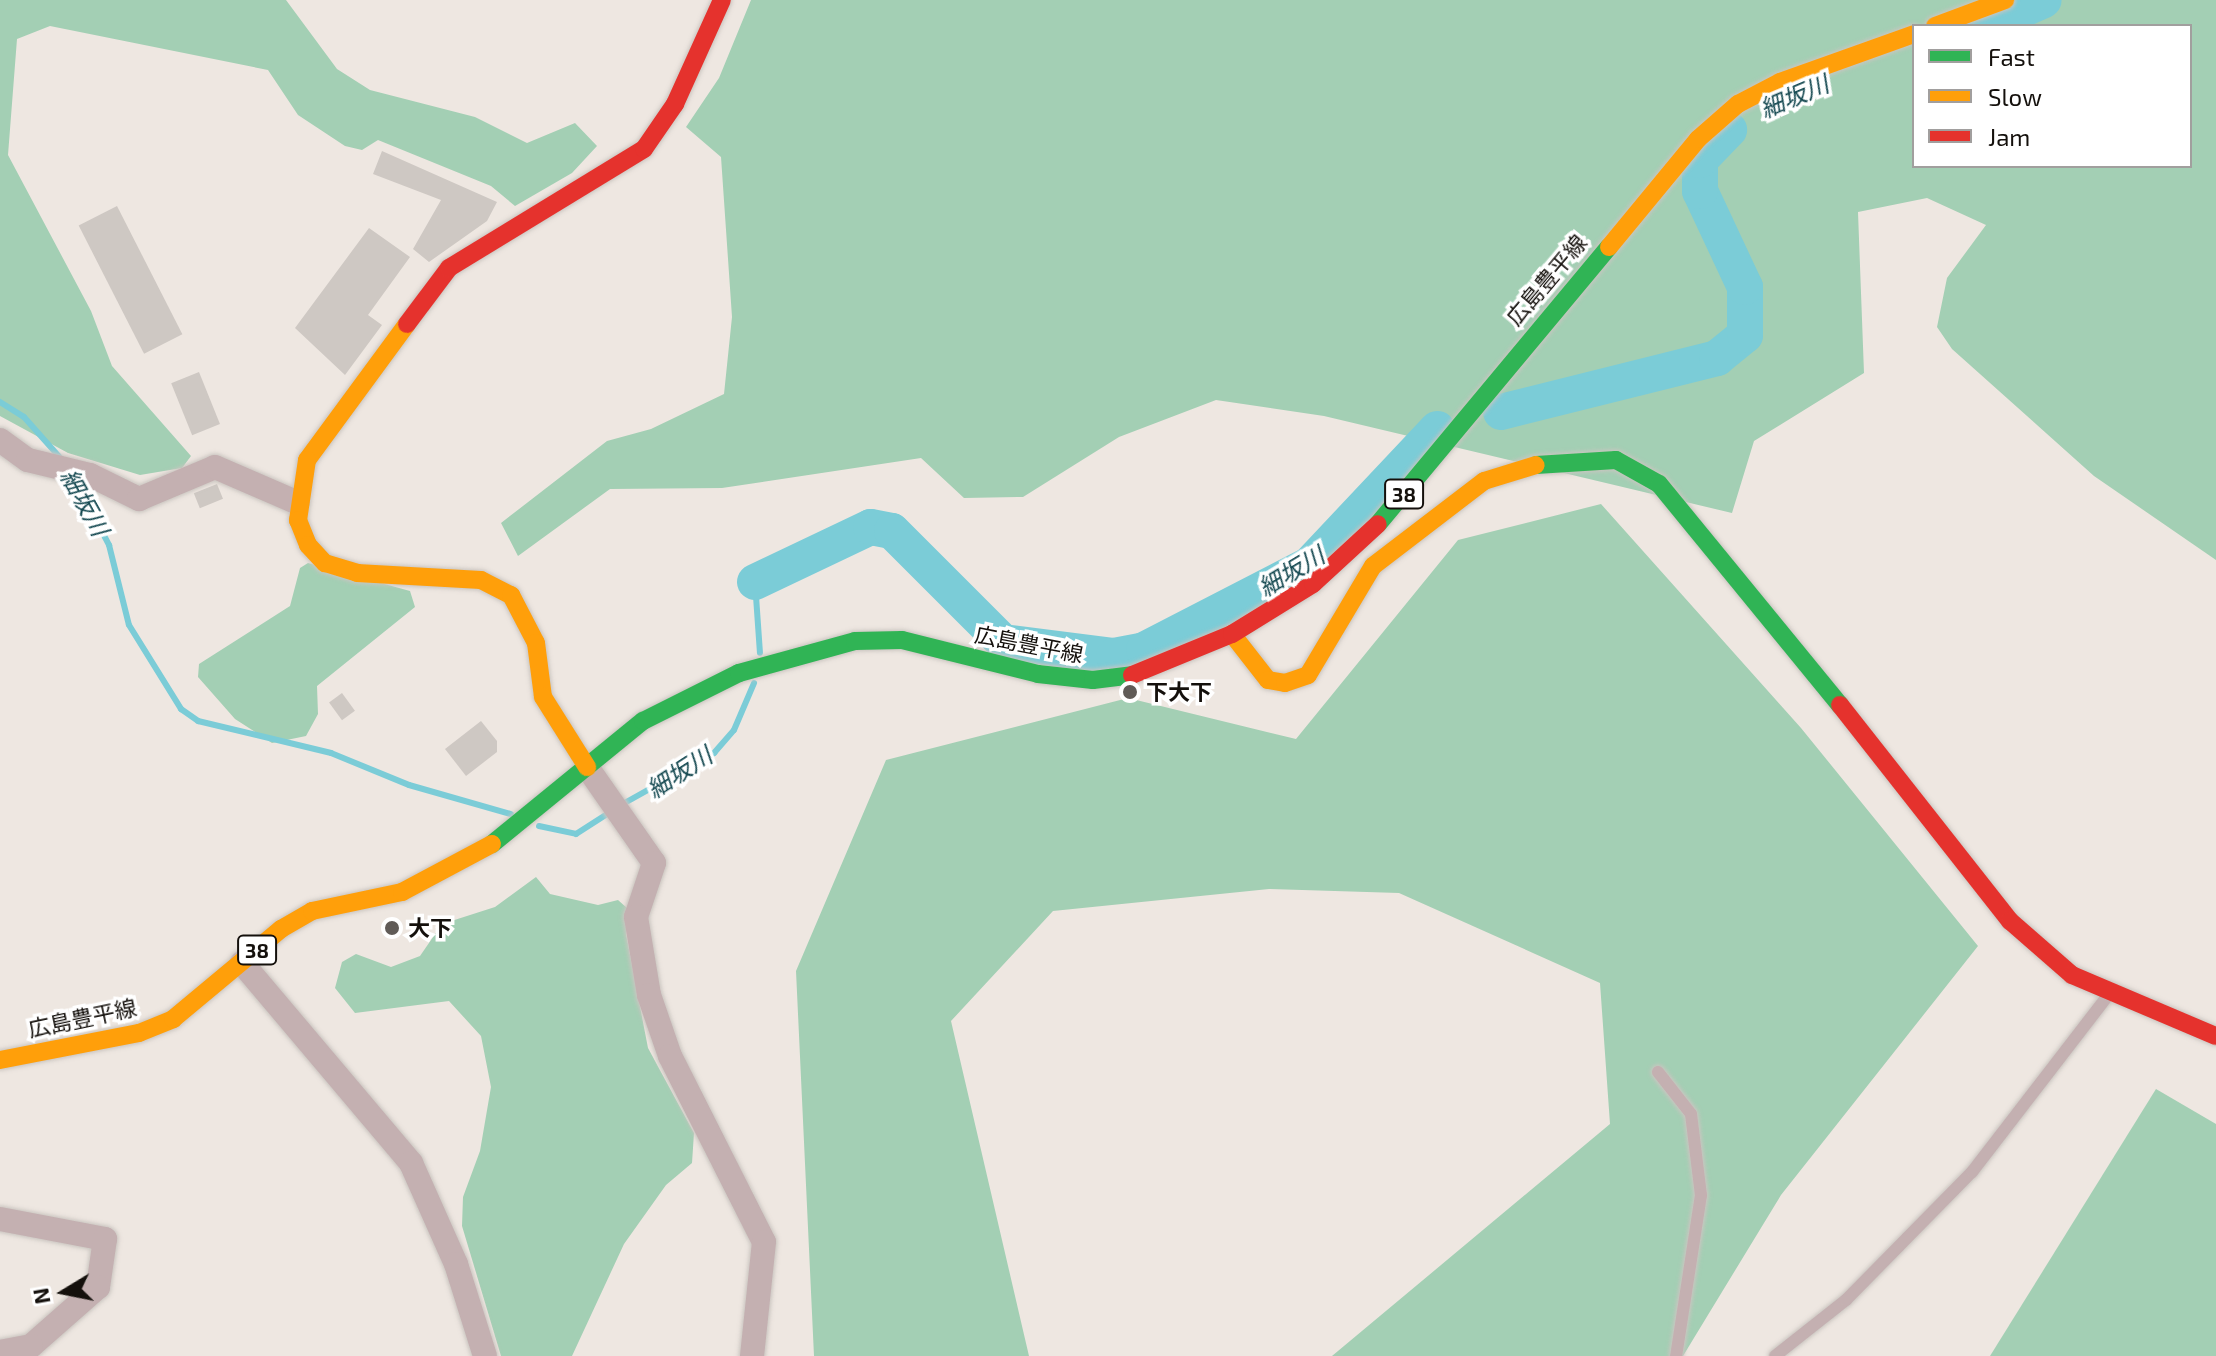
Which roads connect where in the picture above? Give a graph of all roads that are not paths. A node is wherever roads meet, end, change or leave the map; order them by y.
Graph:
1 (722, 0) edge
2 (2005, 0) edge
3 (1940, 24) edge
4 (1912, 35) edge
5 (0, 440) edge
6 (298, 503) junction
7 (1232, 634) junction
8 (587, 767) junction
9 (242, 963) junction
10 (2109, 994) junction
11 (2216, 1036) edge
12 (0, 1060) edge
13 (1658, 1072) dead end
14 (0, 1219) edge
15 (0, 1352) edge
16 (485, 1356) edge
17 (752, 1356) edge
18 (1676, 1356) edge
19 (1775, 1356) edge

1 - 6 street
2 - 3 street
4 - 7 street, 広島豊平線 / 38
5 - 6 street
6 - 8 street
7 - 8 street, 広島豊平線 / 38
7 - 10 street
8 - 9 street, 広島豊平線 / 38
8 - 17 street
9 - 12 street, 広島豊平線 / 38
9 - 16 street
10 - 11 street
10 - 19 lane
13 - 18 lane
14 - 15 street

